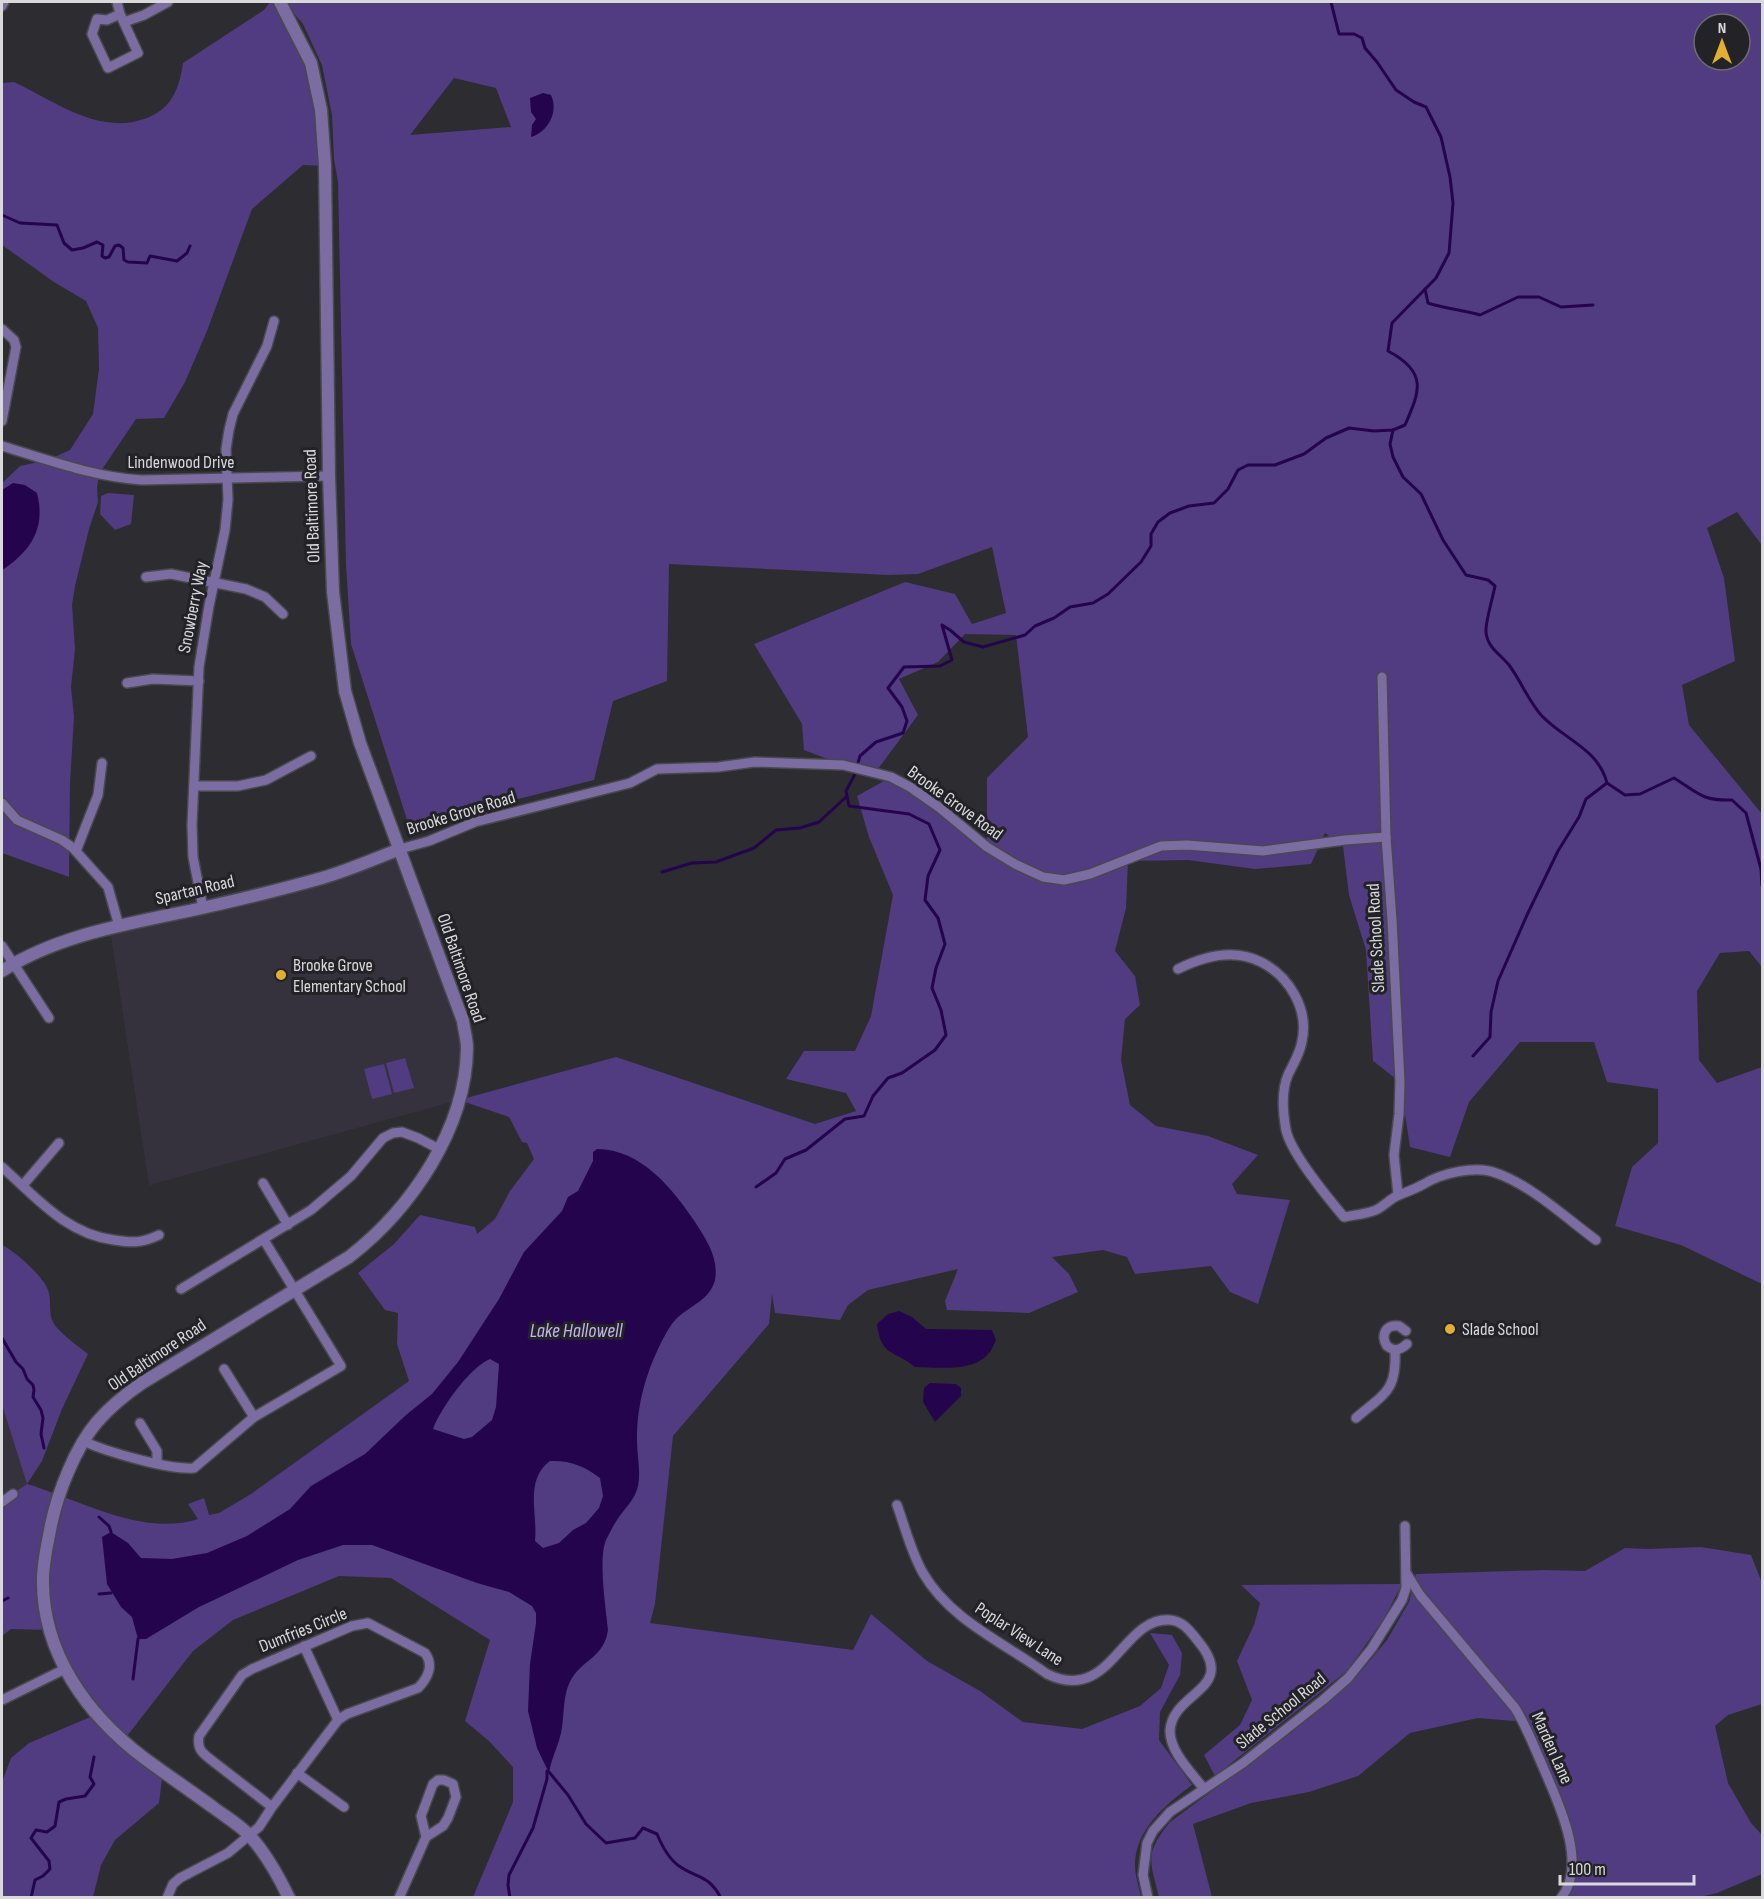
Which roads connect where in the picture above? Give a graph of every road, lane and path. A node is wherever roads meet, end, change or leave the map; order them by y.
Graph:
1 (4, 2) edge
2 (117, 2) edge
3 (168, 2) edge
4 (280, 2) edge
5 (2, 6) edge
6 (122, 18) junction
7 (274, 321) dead end
8 (2, 329) edge
9 (2, 421) edge
10 (2, 446) edge
11 (329, 476) junction
12 (227, 478) junction
13 (146, 577) dead end
14 (214, 582) junction
15 (283, 614) dead end
16 (1382, 677) dead end
17 (199, 681) junction
18 (127, 683) dead end
19 (311, 756) dead end
20 (102, 763) dead end
21 (194, 786) junction
22 (2, 803) edge
23 (1386, 837) junction
24 (400, 849) junction
25 (76, 851) junction
26 (203, 908) junction
27 (119, 926) junction
28 (2, 946) edge
29 (14, 963) junction
30 (1178, 969) dead end
31 (2, 971) edge
32 (49, 1018) dead end
33 (59, 1143) dead end
34 (439, 1149) junction
35 (2, 1167) edge
36 (263, 1183) dead end
37 (23, 1185) junction
38 (1398, 1195) junction
39 (288, 1225) junction
40 (159, 1235) dead end
41 (264, 1240) junction
42 (1596, 1240) dead end
43 (181, 1289) dead end
44 (295, 1289) junction
45 (1406, 1331) dead end
46 (1407, 1344) dead end
47 (1395, 1350) junction
48 (224, 1369) dead end
49 (254, 1417) junction
50 (1356, 1418) dead end
51 (140, 1423) dead end
52 (83, 1441) junction
53 (157, 1463) junction
54 (13, 1494) dead end
55 (2, 1502) edge
56 (897, 1505) dead end
57 (1405, 1526) dead end
58 (1407, 1574) junction
59 (304, 1646) junction
60 (65, 1669) junction
61 (2, 1700) edge
62 (338, 1720) junction
63 (297, 1773) junction
64 (1204, 1789) junction
65 (272, 1807) junction
66 (344, 1807) dead end
67 (249, 1835) junction
68 (426, 1837) junction
69 (166, 1898) edge
70 (288, 1898) edge
71 (399, 1898) edge
72 (1148, 1898) edge
73 (1561, 1898) edge

1 - 5 street
2 - 6 street
3 - 6 street
4 - 11 street, Old Baltimore Road
6 - 6 street
7 - 12 street, Snowberry Way
8 - 9 street
10 - 12 street, Lindenwood Drive
11 - 12 street, Lindenwood Drive
11 - 24 street, Old Baltimore Road
12 - 14 street, Snowberry Way
13 - 14 street
14 - 15 street
14 - 17 street, Snowberry Way
16 - 23 street, Slade School Road
17 - 18 street
17 - 21 street, Snowberry Way
19 - 21 street
20 - 25 street
21 - 26 street, Snowberry Way
22 - 25 street
23 - 24 street, Brooke Grove Road
23 - 38 street, Slade School Road
24 - 26 street, Spartan Road
24 - 34 street, Old Baltimore Road
25 - 27 street
26 - 27 street, Spartan Road
27 - 29 street, Spartan Road
28 - 29 street
29 - 31 street, Spartan Road
29 - 32 street
30 - 38 street
33 - 37 street
34 - 39 street
34 - 44 street, Old Baltimore Road
35 - 37 street
36 - 39 street
37 - 40 street
38 - 42 street
39 - 41 street
41 - 43 street
41 - 44 street
44 - 49 street
44 - 52 street, Old Baltimore Road
45 - 47 street
46 - 47 street
47 - 50 street
48 - 49 street
49 - 53 street
51 - 53 street
52 - 53 street
52 - 60 street, Old Baltimore Road
54 - 55 street
56 - 64 street, Poplar View Lane
57 - 58 street, Slade School Road
58 - 64 street, Slade School Road
58 - 73 street, Marden Lane
59 - 62 street
59 - 62 street, Dumfries Circle
59 - 65 street, Dumfries Circle
60 - 61 street
60 - 67 street, Old Baltimore Road
62 - 63 street, Dumfries Circle
63 - 65 street, Dumfries Circle
63 - 66 street
64 - 72 street, Slade School Road
65 - 67 street, Dumfries Circle
67 - 69 street, Dumfries Circle
67 - 70 street, Old Baltimore Road
68 - 68 street
68 - 71 street

